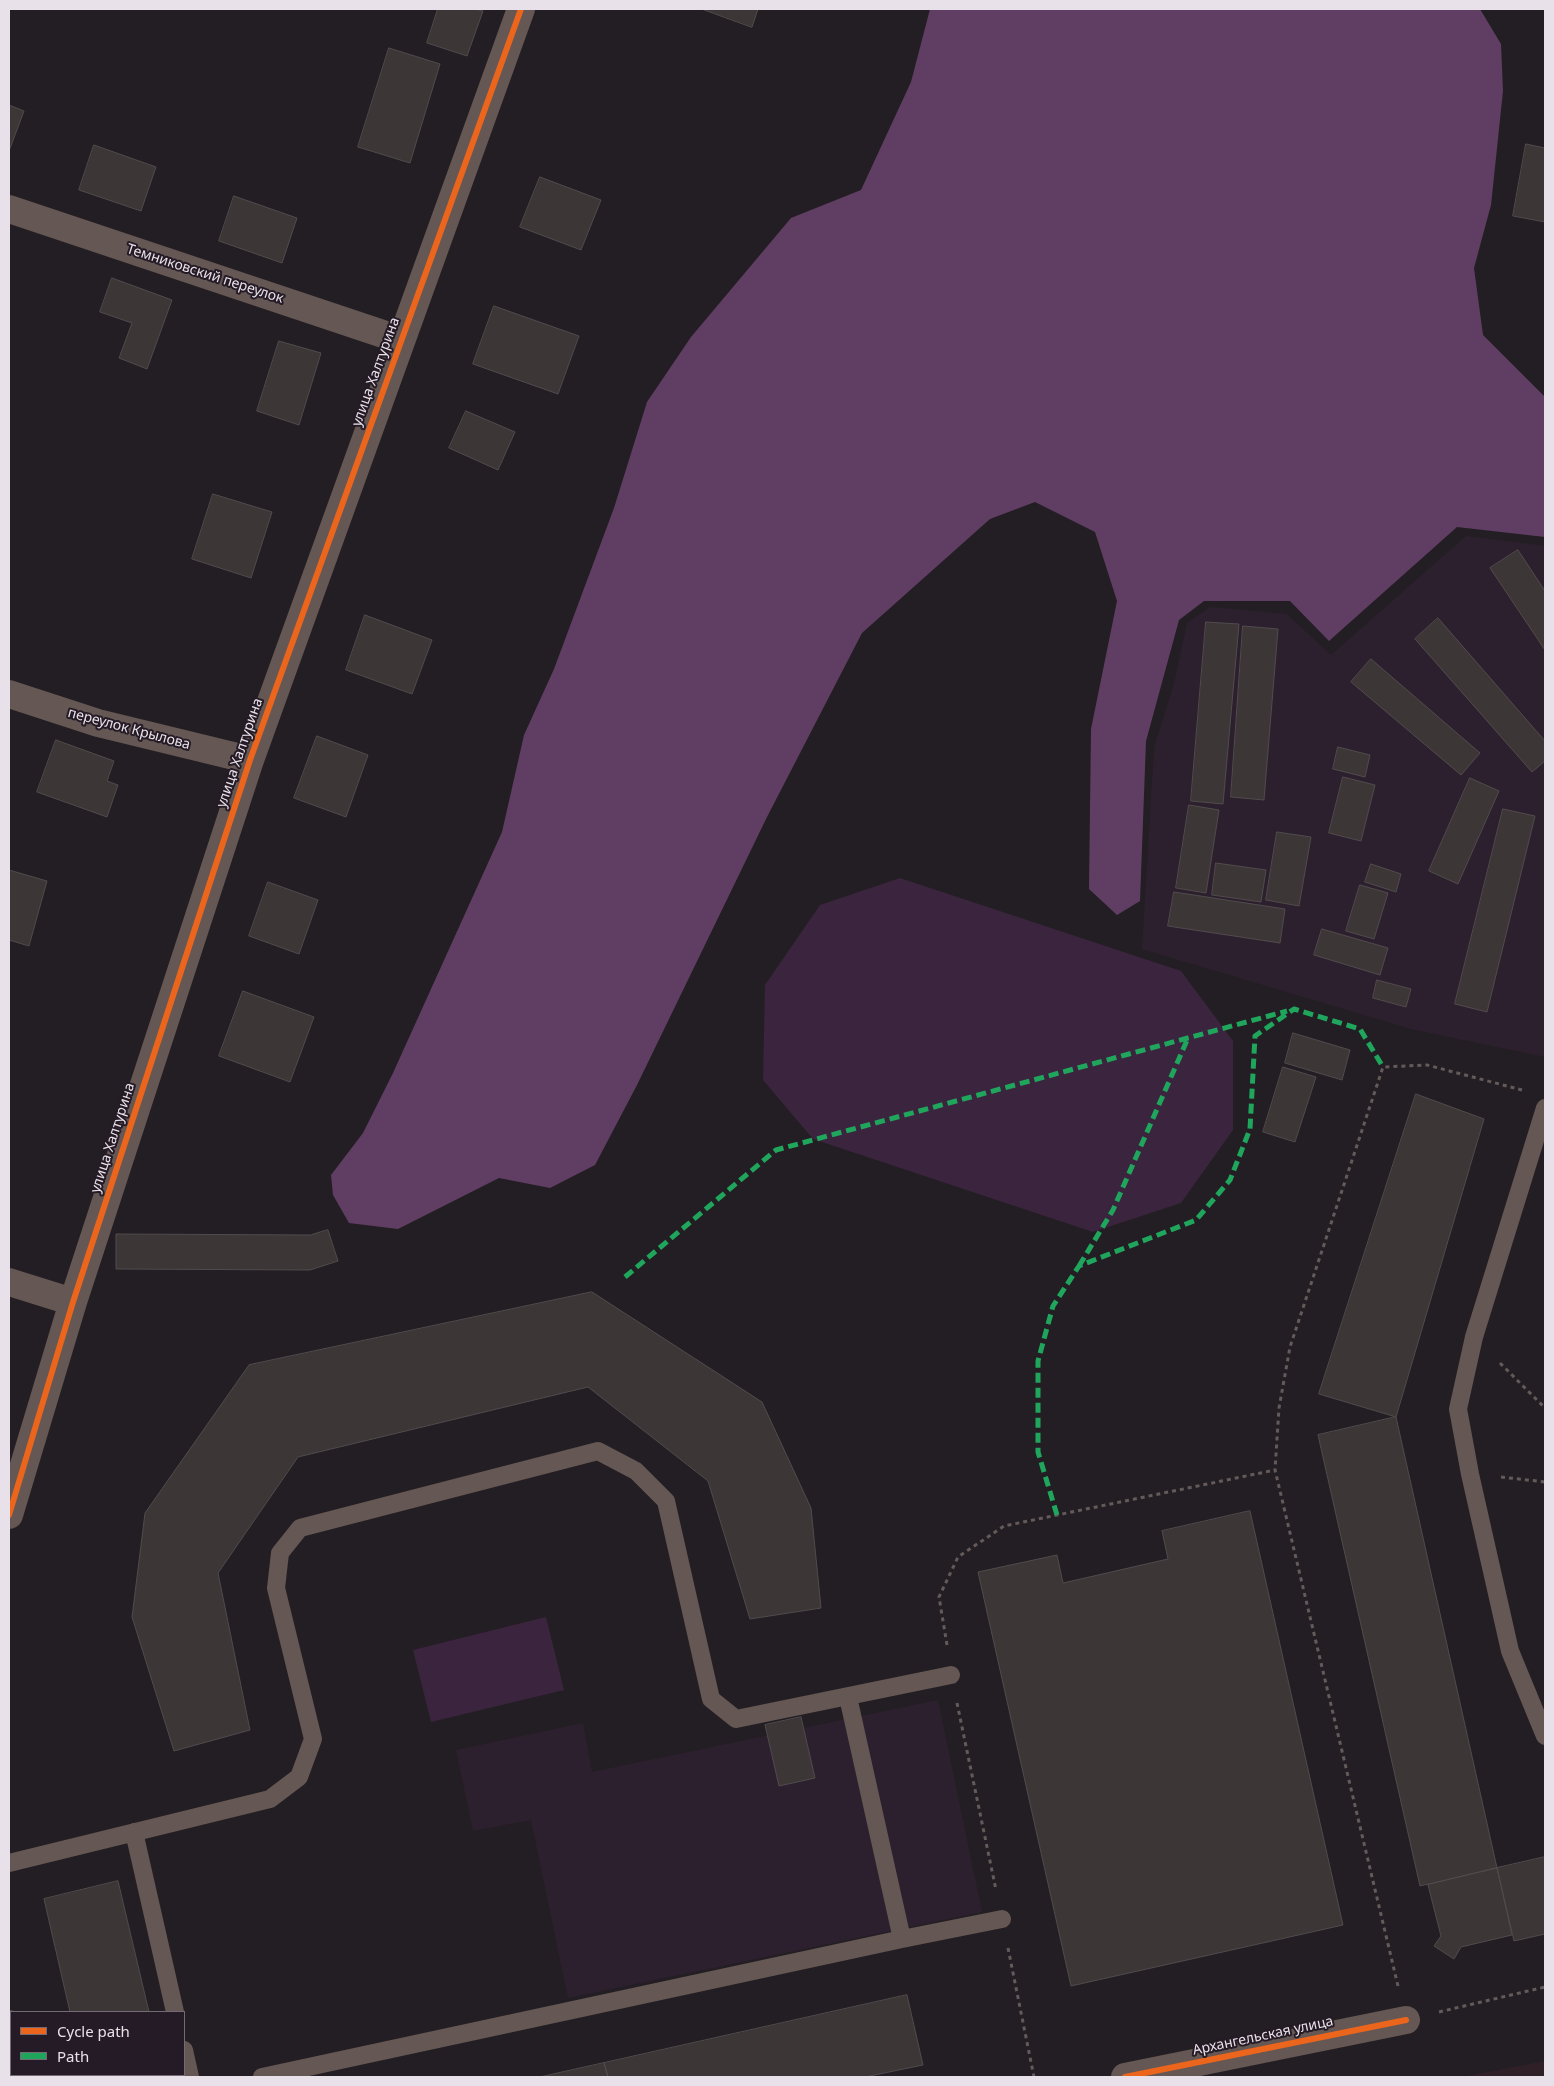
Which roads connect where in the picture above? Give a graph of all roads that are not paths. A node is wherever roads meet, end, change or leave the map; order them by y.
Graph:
1 (521, 9) edge
2 (9, 209) edge
3 (401, 340) junction
4 (9, 694) edge
5 (250, 760) junction
6 (1545, 1108) edge
7 (9, 1282) edge
8 (73, 1302) junction
9 (9, 1515) edge
10 (951, 1675) road end
11 (848, 1698) junction
12 (1545, 1736) edge
13 (134, 1832) junction
14 (9, 1863) edge
15 (1002, 1919) road end
16 (902, 1939) junction
17 (175, 2011) edge
18 (1406, 2020) road end
19 (185, 2054) edge
20 (190, 2077) edge
21 (262, 2077) edge
22 (1125, 2077) edge

1 - 3 street, улица Халтурина
2 - 3 street, Темниковский переулок
3 - 5 street, улица Халтурина
4 - 5 street, переулок Крылова
5 - 8 street, улица Халтурина
6 - 12 lane
7 - 8 street
8 - 9 street, улица Халтурина
10 - 11 lane
11 - 13 lane
11 - 16 lane
13 - 14 lane
13 - 17 lane
15 - 16 lane
16 - 21 lane
18 - 22 street, Архангельская улица
19 - 20 lane

